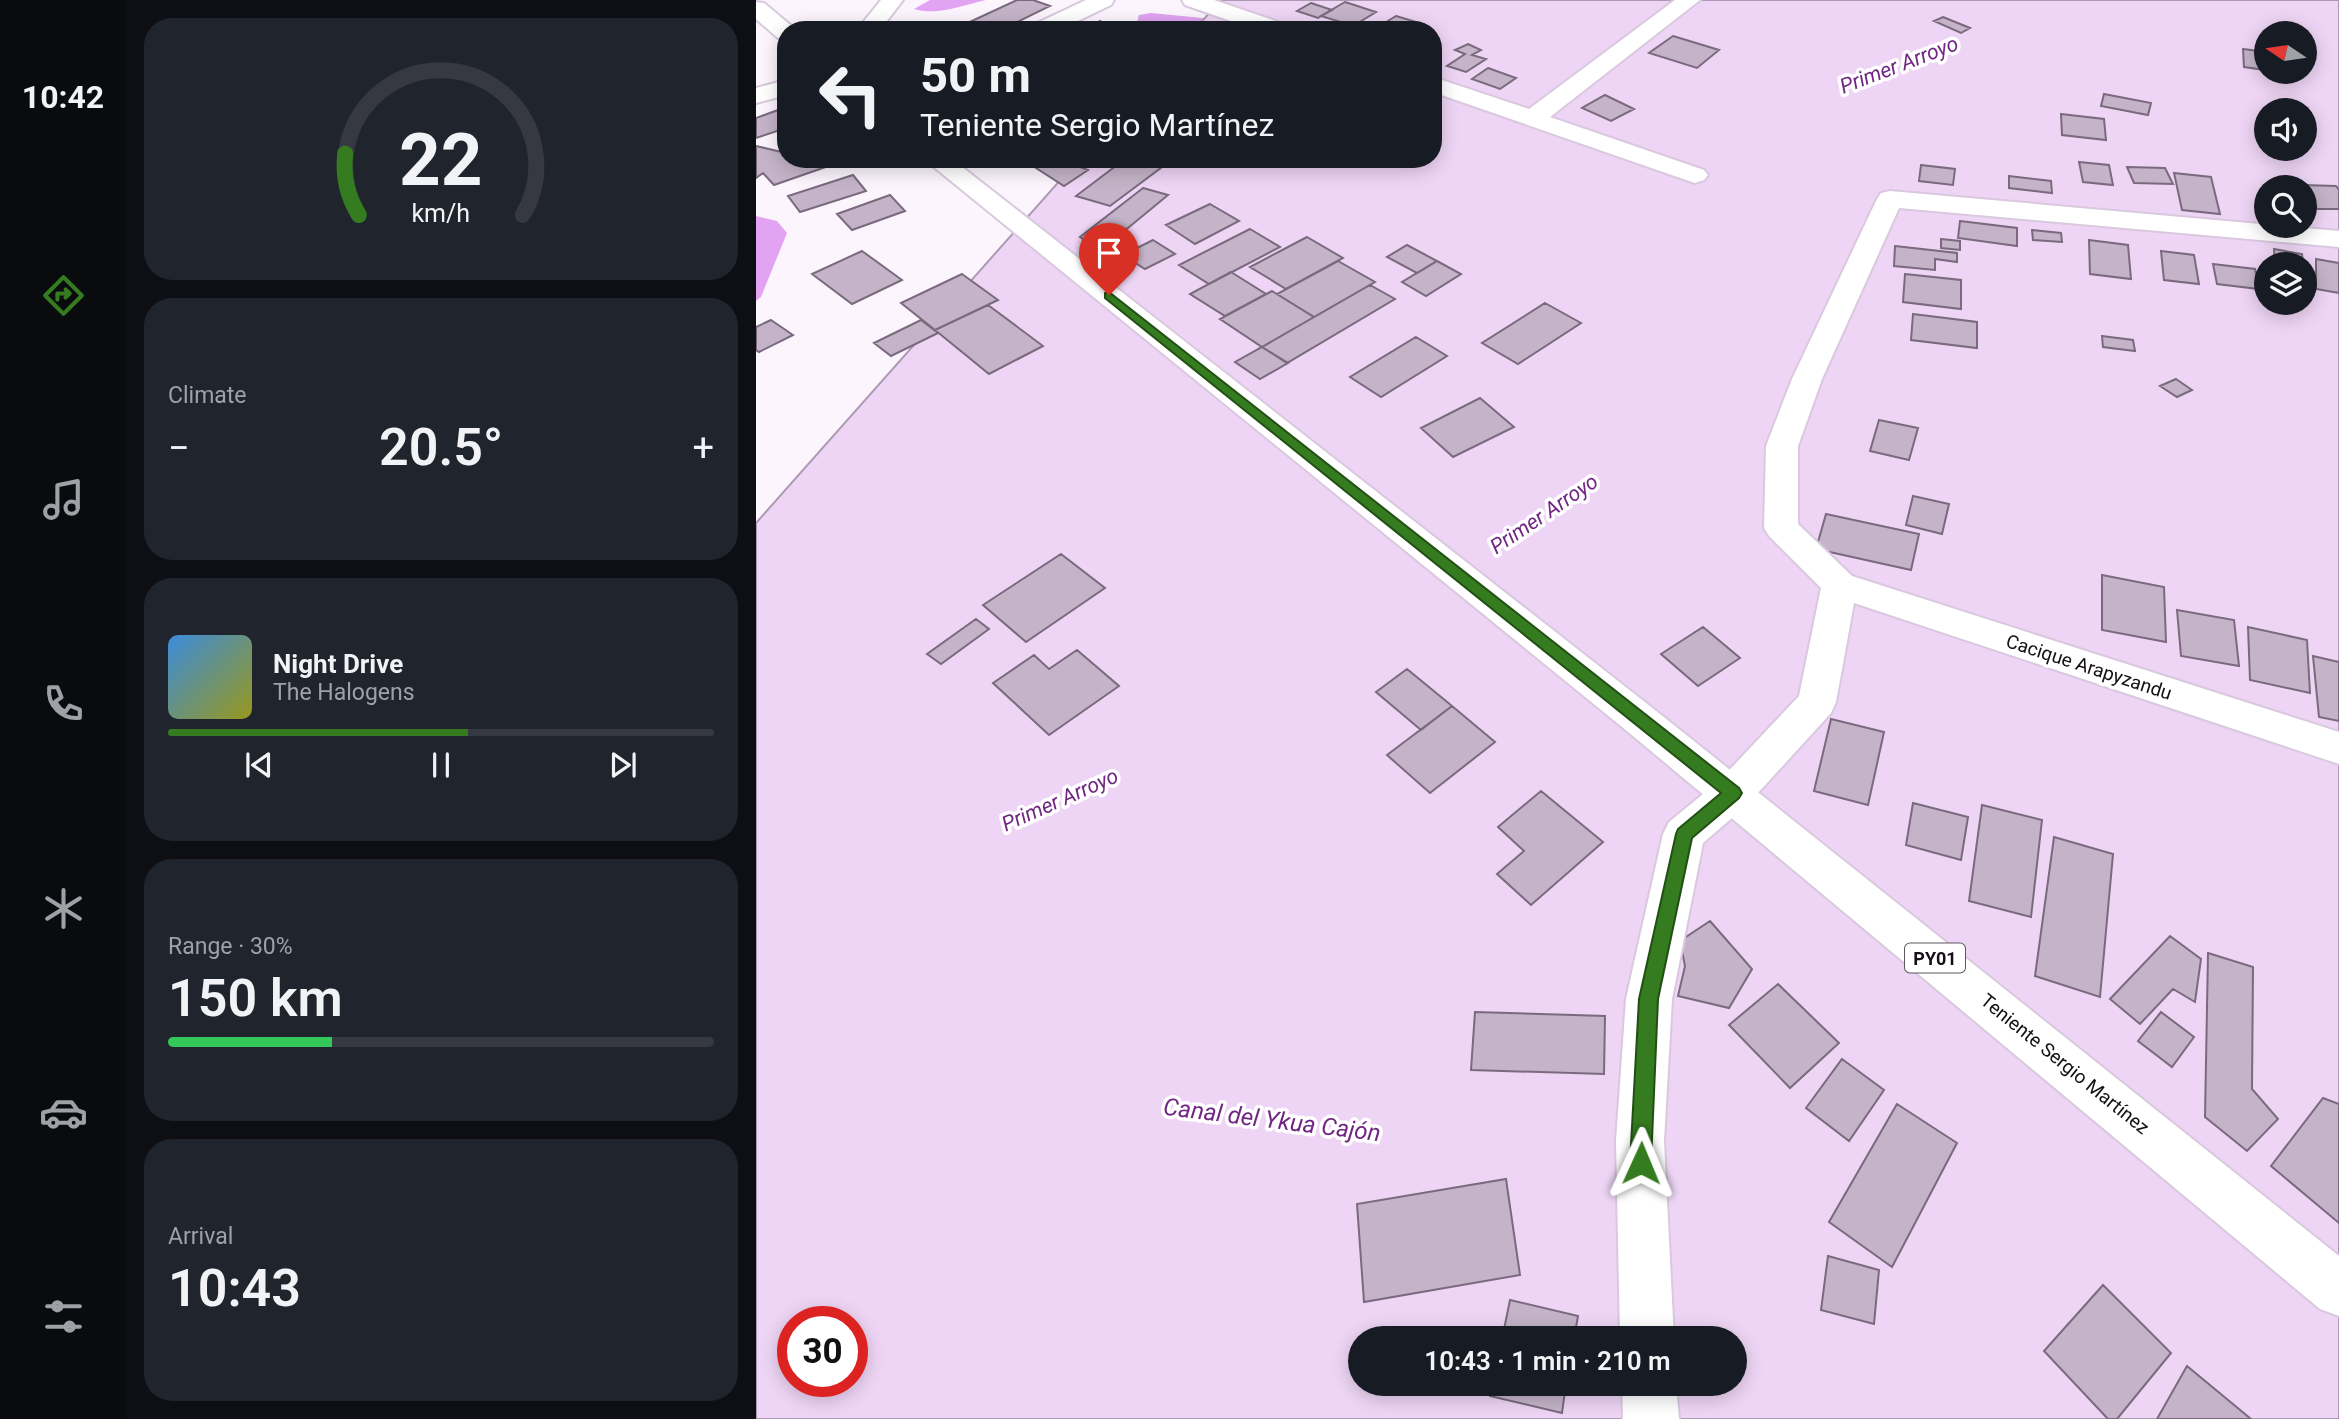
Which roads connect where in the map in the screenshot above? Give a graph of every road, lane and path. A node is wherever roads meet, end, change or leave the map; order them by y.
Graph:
1 (892, 0) edge
2 (1103, 0) edge
3 (1193, 0) edge
4 (1689, 0) edge
5 (756, 8) edge
6 (875, 21) edge
7 (1060, 21) edge
8 (1253, 21) edge
9 (777, 26) edge
10 (1442, 87) edge
11 (777, 90) edge
12 (756, 96) edge
13 (1533, 118) junction
14 (947, 168) edge
15 (1695, 175) dead end
16 (2339, 239) edge
17 (1839, 585) junction
18 (2339, 748) edge
19 (1733, 793) junction
20 (2339, 1290) edge
21 (1646, 1326) edge
22 (1650, 1396) edge
23 (1651, 1419) edge

1 - 6 main road
2 - 7 main road
3 - 8 main road
4 - 13 main road
5 - 9 main road
10 - 13 main road
11 - 12 main road
13 - 15 main road
14 - 19 main road, Teniente Sergio Martínez / PY01
16 - 17 main road
17 - 18 main road, Cacique Arapyzandu
17 - 19 main road
19 - 20 main road, Teniente Sergio Martínez / PY01
19 - 21 main road
22 - 23 main road

